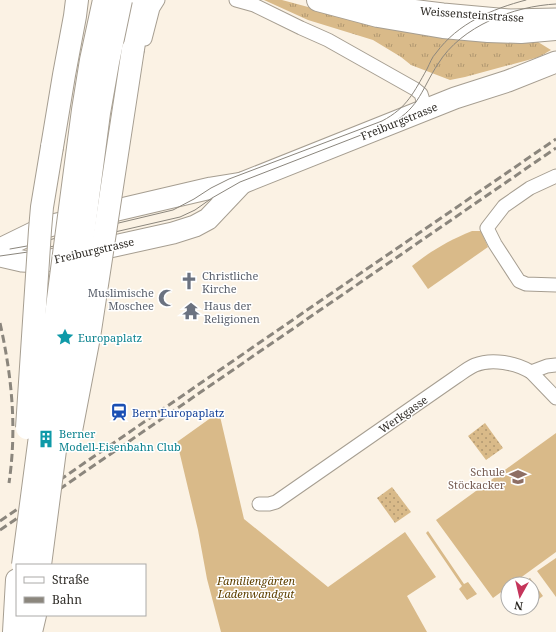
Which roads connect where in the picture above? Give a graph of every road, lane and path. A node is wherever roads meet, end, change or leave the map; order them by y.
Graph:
1 (104, 0) edge
2 (121, 0) edge
3 (158, 0) edge
4 (236, 0) edge
5 (318, 0) edge
6 (366, 0) edge
7 (78, 5) edge
8 (556, 18) edge
9 (141, 19) edge
10 (556, 29) edge
11 (556, 62) edge
12 (424, 102) junction
13 (556, 176) edge
14 (242, 183) junction
15 (192, 192) junction
16 (211, 216) junction
17 (0, 249) edge
18 (0, 256) edge
19 (556, 285) edge
20 (556, 365) edge
21 (531, 372) junction
22 (556, 398) edge
23 (259, 504) dead end
24 (18, 564) edge
25 (23, 564) edge
26 (40, 564) edge
27 (45, 564) edge
28 (16, 597) edge
29 (16, 616) edge
30 (34, 616) edge
31 (14, 632) edge
32 (31, 632) edge

1 - 25 highway, bridge
2 - 26 highway, bridge
3 - 9 street
4 - 12 street, Freiburgstrasse
5 - 10 highway
6 - 8 main road, Weissensteinstrasse
7 - 24 highway, bridge
9 - 27 highway, bridge
11 - 12 main road, Freiburgstrasse
12 - 14 main road, Freiburgstrasse
13 - 19 street
14 - 15 main road, Freiburgstrasse
14 - 16 main road, Freiburgstrasse
15 - 16 main road
15 - 17 main road, Freiburgstrasse
16 - 18 main road, Freiburgstrasse
20 - 21 street
21 - 22 street
21 - 23 street, Werkgasse
28 - 31 highway
29 - 31 highway
30 - 32 highway

